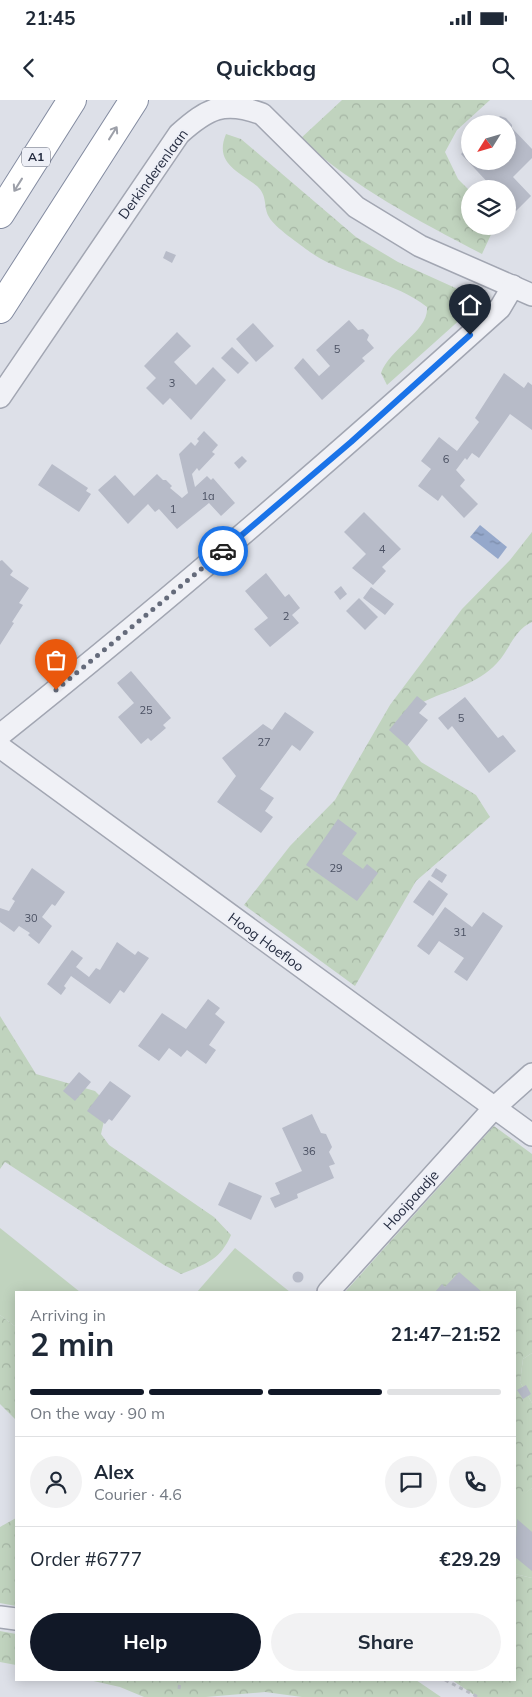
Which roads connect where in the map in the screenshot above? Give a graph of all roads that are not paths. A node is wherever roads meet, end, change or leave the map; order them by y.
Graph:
1 (72, 100) edge
2 (134, 100) edge
3 (0, 214) edge
4 (513, 286) junction
5 (532, 295) edge
6 (0, 309) edge
7 (0, 397) edge
8 (0, 735) edge
9 (0, 747) edge
10 (532, 1074) edge
11 (494, 1108) junction
12 (532, 1135) edge
13 (329, 1291) edge
14 (0, 1617) edge
15 (15, 1619) edge

1 -> 3 highway, A1
6 -> 2 highway
4 - 5 street, Derkinderenlaan
4 - 7 street, Derkinderenlaan
4 - 8 street
9 - 11 street, Hoog Hoefloo
10 - 11 street, Hooipaadje
11 - 12 street, Hoog Hoefloo
11 - 13 street, Hooipaadje
14 - 15 street

